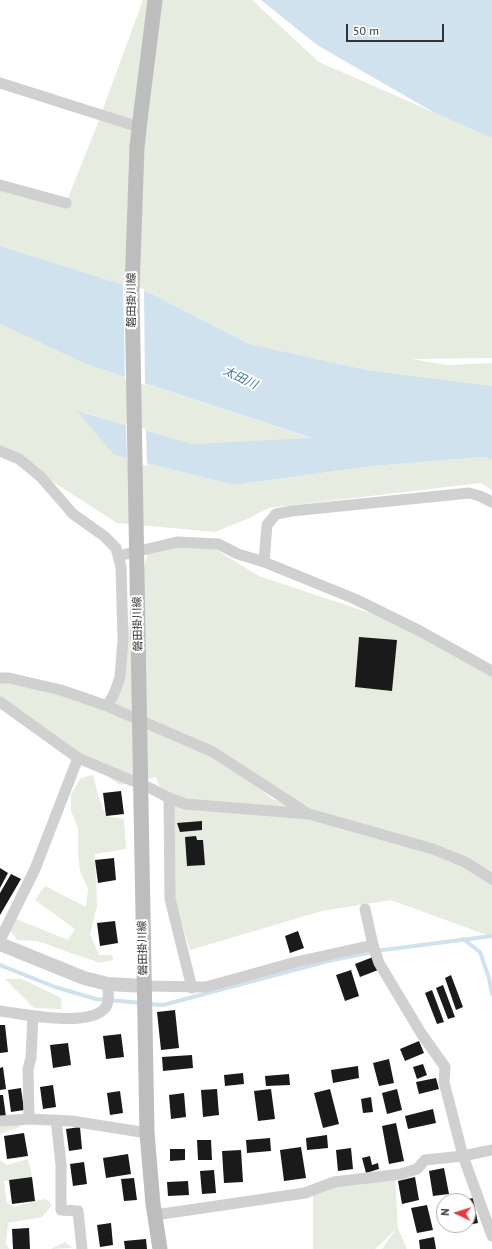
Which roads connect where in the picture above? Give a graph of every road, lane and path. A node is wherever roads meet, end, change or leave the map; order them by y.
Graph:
1 (155, 0) edge
2 (0, 83) edge
3 (140, 119) junction
4 (0, 185) edge
5 (66, 203) dead end
6 (0, 452) edge
7 (492, 502) edge
8 (118, 556) junction
9 (264, 562) junction
10 (492, 671) edge
11 (0, 678) edge
12 (0, 702) edge
13 (107, 706) junction
14 (78, 758) junction
15 (169, 798) junction
16 (309, 814) junction
17 (492, 879) edge
18 (365, 909) dead end
19 (0, 940) edge
20 (0, 944) edge
21 (373, 945) junction
22 (108, 984) junction
23 (144, 986) junction
24 (192, 988) junction
25 (0, 1011) edge
26 (33, 1016) junction
27 (29, 1119) junction
28 (0, 1120) edge
29 (56, 1120) junction
30 (147, 1133) junction
31 (492, 1150) edge
32 (463, 1156) junction
33 (155, 1215) junction
34 (492, 1236) edge
35 (82, 1249) edge
36 (160, 1249) edge

1 - 3 main road, 磐田掛川線
2 - 3 street
3 - 23 main road, 磐田掛川線, bridge
4 - 5 street
6 - 8 street
7 - 9 street
8 - 9 street
8 - 13 street
9 - 10 street
11 - 13 street
12 - 14 street
13 - 16 street
14 - 15 street
14 - 19 street
15 - 16 street
15 - 24 street
16 - 17 street
18 - 21 street
20 - 22 street
21 - 24 street
21 - 32 street
22 - 23 street
22 - 26 street
23 - 24 street
23 - 30 main road, 磐田掛川線
25 - 26 street
26 - 27 street
27 - 28 street
27 - 29 street
29 - 30 street
29 - 35 street
30 - 33 main road, 磐田掛川線
31 - 32 street
32 - 33 street
32 - 34 street
33 - 36 main road, 磐田掛川線

